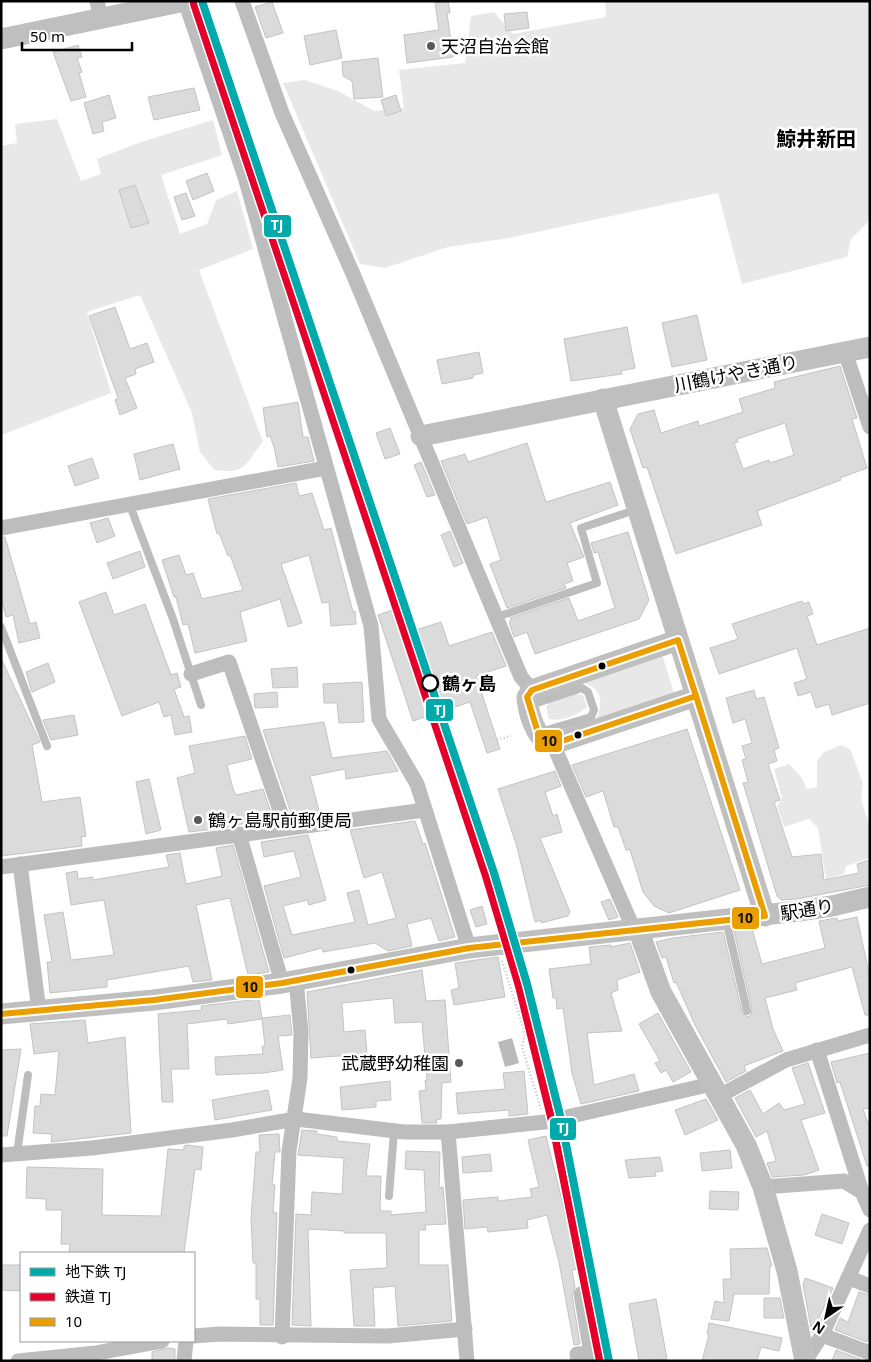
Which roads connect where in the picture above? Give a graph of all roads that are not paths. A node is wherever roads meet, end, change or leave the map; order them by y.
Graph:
1 (185, 1) edge
2 (242, 1) edge
3 (99, 10) edge
4 (1, 39) edge
5 (870, 347) edge
6 (845, 352) junction
7 (603, 399) junction
8 (870, 427) edge
9 (421, 436) junction
10 (326, 468) junction
11 (129, 503) junction
12 (638, 509) junction
13 (1, 528) edge
14 (497, 617) junction
15 (1, 627) edge
16 (678, 640) junction
17 (191, 674) junction
18 (696, 696) junction
19 (530, 698) junction
20 (201, 705) dead end
21 (545, 738) junction
22 (47, 746) dead end
23 (425, 810) junction
24 (286, 828) junction
25 (239, 834) junction
26 (20, 864) junction
27 (1, 867) edge
28 (870, 897) edge
29 (765, 916) junction
30 (726, 920) junction
31 (636, 930) junction
32 (469, 948) junction
33 (289, 981) junction
34 (39, 1010) junction
35 (746, 1011) dead end
36 (1, 1014) edge
37 (870, 1035) edge
38 (817, 1050) junction
39 (28, 1075) dead end
40 (715, 1090) junction
41 (296, 1119) junction
42 (394, 1131) junction
43 (448, 1132) junction
44 (17, 1154) junction
45 (1, 1155) edge
46 (763, 1187) junction
47 (862, 1192) junction
48 (389, 1196) dead end
49 (870, 1210) edge
50 (870, 1230) edge
51 (849, 1278) junction
52 (870, 1286) edge
53 (581, 1294) dead end
54 (465, 1330) junction
55 (822, 1334) junction
56 (195, 1336) edge
57 (282, 1337) junction
58 (158, 1342) edge
59 (186, 1342) edge
60 (870, 1353) edge
61 (96, 1357) edge
62 (18, 1361) edge
63 (184, 1361) edge
64 (467, 1361) edge
65 (578, 1361) edge
66 (805, 1361) edge

1 - 3 street
1 - 10 street
2 - 9 street
3 - 4 street
5 - 6 street, 川鶴けやき通り
6 - 7 street, 川鶴けやき通り
6 - 8 street
7 - 9 street, 川鶴けやき通り
7 - 12 street
9 - 14 street
10 - 11 street
10 - 23 street
11 - 13 street
11 - 17 lane
12 - 14 lane
12 - 16 street
14 - 19 street
15 - 22 lane
16 - 18 street
16 - 19 street
17 - 20 lane
17 - 24 street
18 - 21 street
18 - 29 street
19 - 21 street
19 - 21 lane
21 - 31 street
23 - 24 street
23 - 32 street
24 - 25 street
25 - 26 street
25 - 33 street
26 - 27 street
26 - 34 street
28 - 29 street, 駅通り
29 - 30 street, 駅通り
30 - 31 street, 駅通り
30 - 35 lane
31 - 32 street, 駅通り
31 - 40 street
32 - 33 street, 駅通り
33 - 34 street, 駅通り
33 - 41 street
34 - 36 street, 駅通り
37 - 38 street
38 - 40 street
38 - 47 street
39 - 44 lane
40 - 43 street
40 - 46 street
41 - 42 street
41 - 44 street
41 - 57 street
42 - 43 street
42 - 48 lane
43 - 54 street
44 - 45 street
46 - 47 street
46 - 66 street
47 - 49 street
50 - 51 street
51 - 52 street
51 - 55 street
53 - 65 street
54 - 57 street
54 - 64 street
55 - 60 street
55 - 66 street
56 - 57 street
58 - 61 street
59 - 63 street
61 - 62 street

